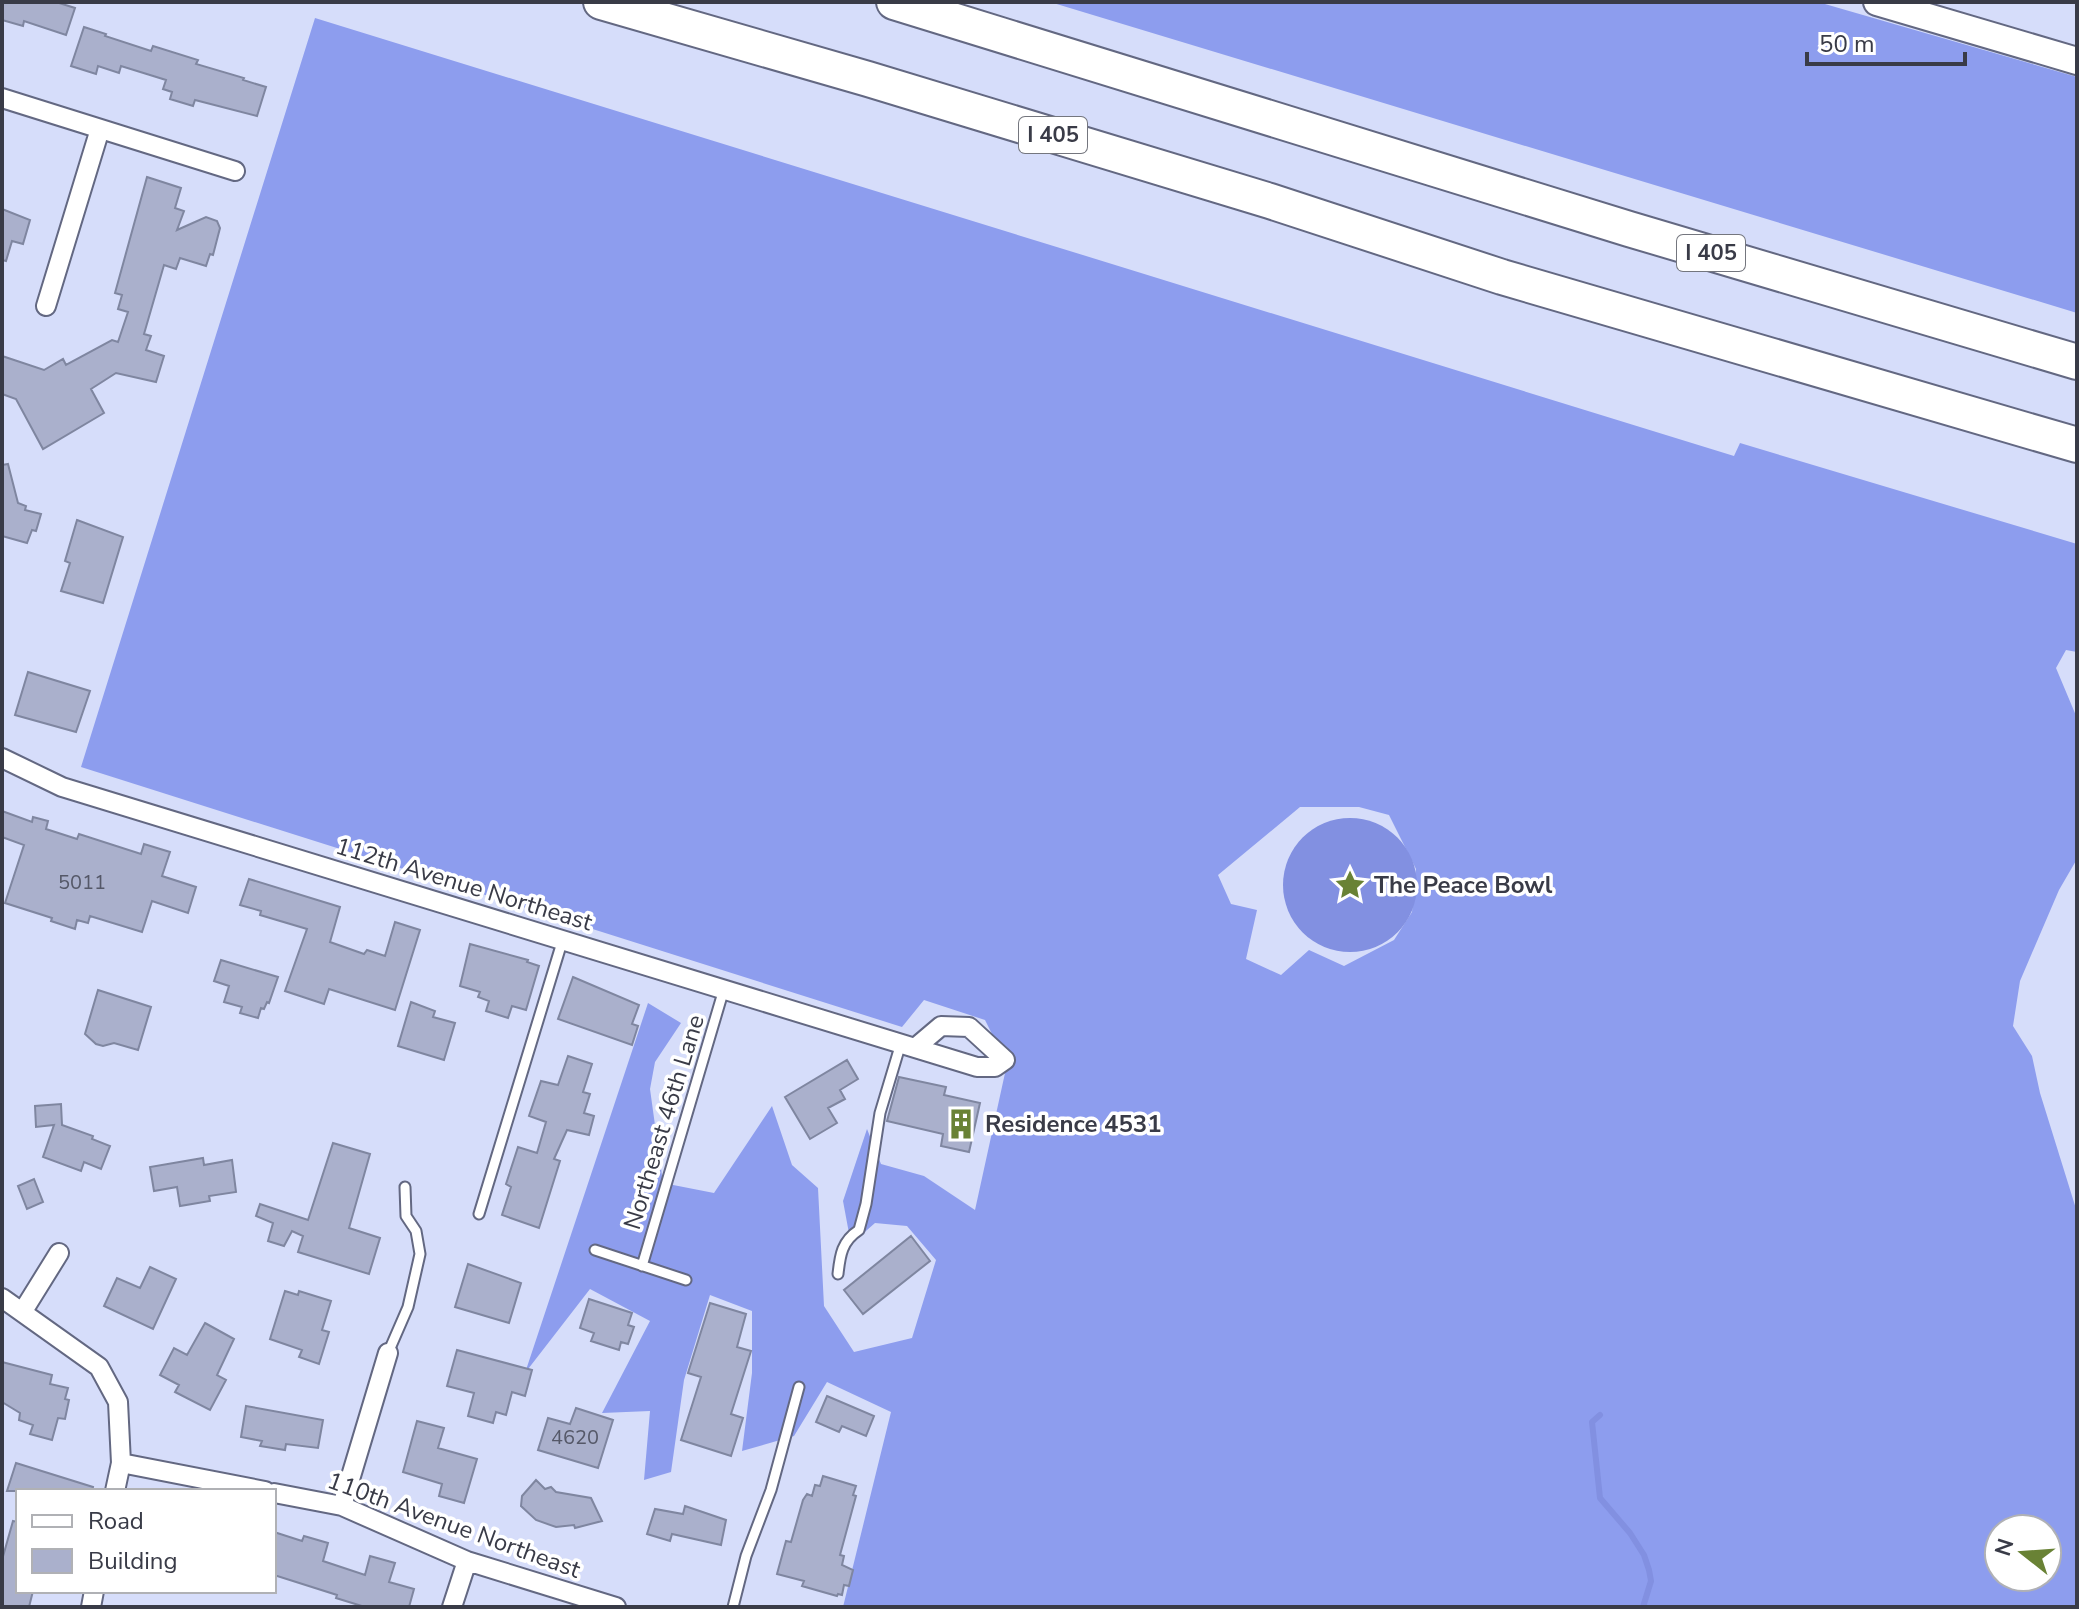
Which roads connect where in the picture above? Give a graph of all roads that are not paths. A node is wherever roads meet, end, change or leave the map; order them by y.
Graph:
1 (601, 2) edge
2 (894, 2) edge
3 (1877, 2) edge
4 (2077, 61) edge
5 (2, 98) edge
6 (100, 129) junction
7 (235, 171) dead end
8 (46, 306) dead end
9 (2077, 362) edge
10 (2077, 445) edge
11 (2, 758) edge
12 (563, 939) junction
13 (724, 989) junction
14 (908, 1045) joint
15 (405, 1187) dead end
16 (479, 1214) dead end
17 (595, 1250) dead end
18 (59, 1253) dead end
19 (642, 1266) junction
20 (838, 1274) dead end
21 (686, 1280) dead end
22 (2, 1298) edge
23 (23, 1311) junction
24 (388, 1353) joint
25 (799, 1387) dead end
26 (121, 1463) junction
27 (115, 1489) edge
28 (255, 1489) edge
29 (276, 1493) edge
30 (342, 1506) junction
31 (467, 1561) junction
32 (452, 1607) edge
33 (616, 1607) edge
34 (733, 1607) edge

1 - 10 highway, I 405
2 - 9 highway, I 405
3 - 4 street
5 - 6 street
6 - 7 street
6 - 8 street
11 - 12 street, 112th Avenue Northeast
12 - 13 street, 112th Avenue Northeast
12 - 16 lane
13 - 14 street, 112th Avenue Northeast
13 - 19 lane, Northeast 46th Lane
14 - 20 lane
15 - 24 lane
17 - 19 lane
18 - 23 street
19 - 21 lane
22 - 23 street
23 - 26 street
24 - 30 street
25 - 34 lane
26 - 27 street
26 - 28 street
29 - 30 street, 110th Avenue Northeast
30 - 31 street, 110th Avenue Northeast
31 - 32 street
31 - 33 street, 110th Avenue Northeast

